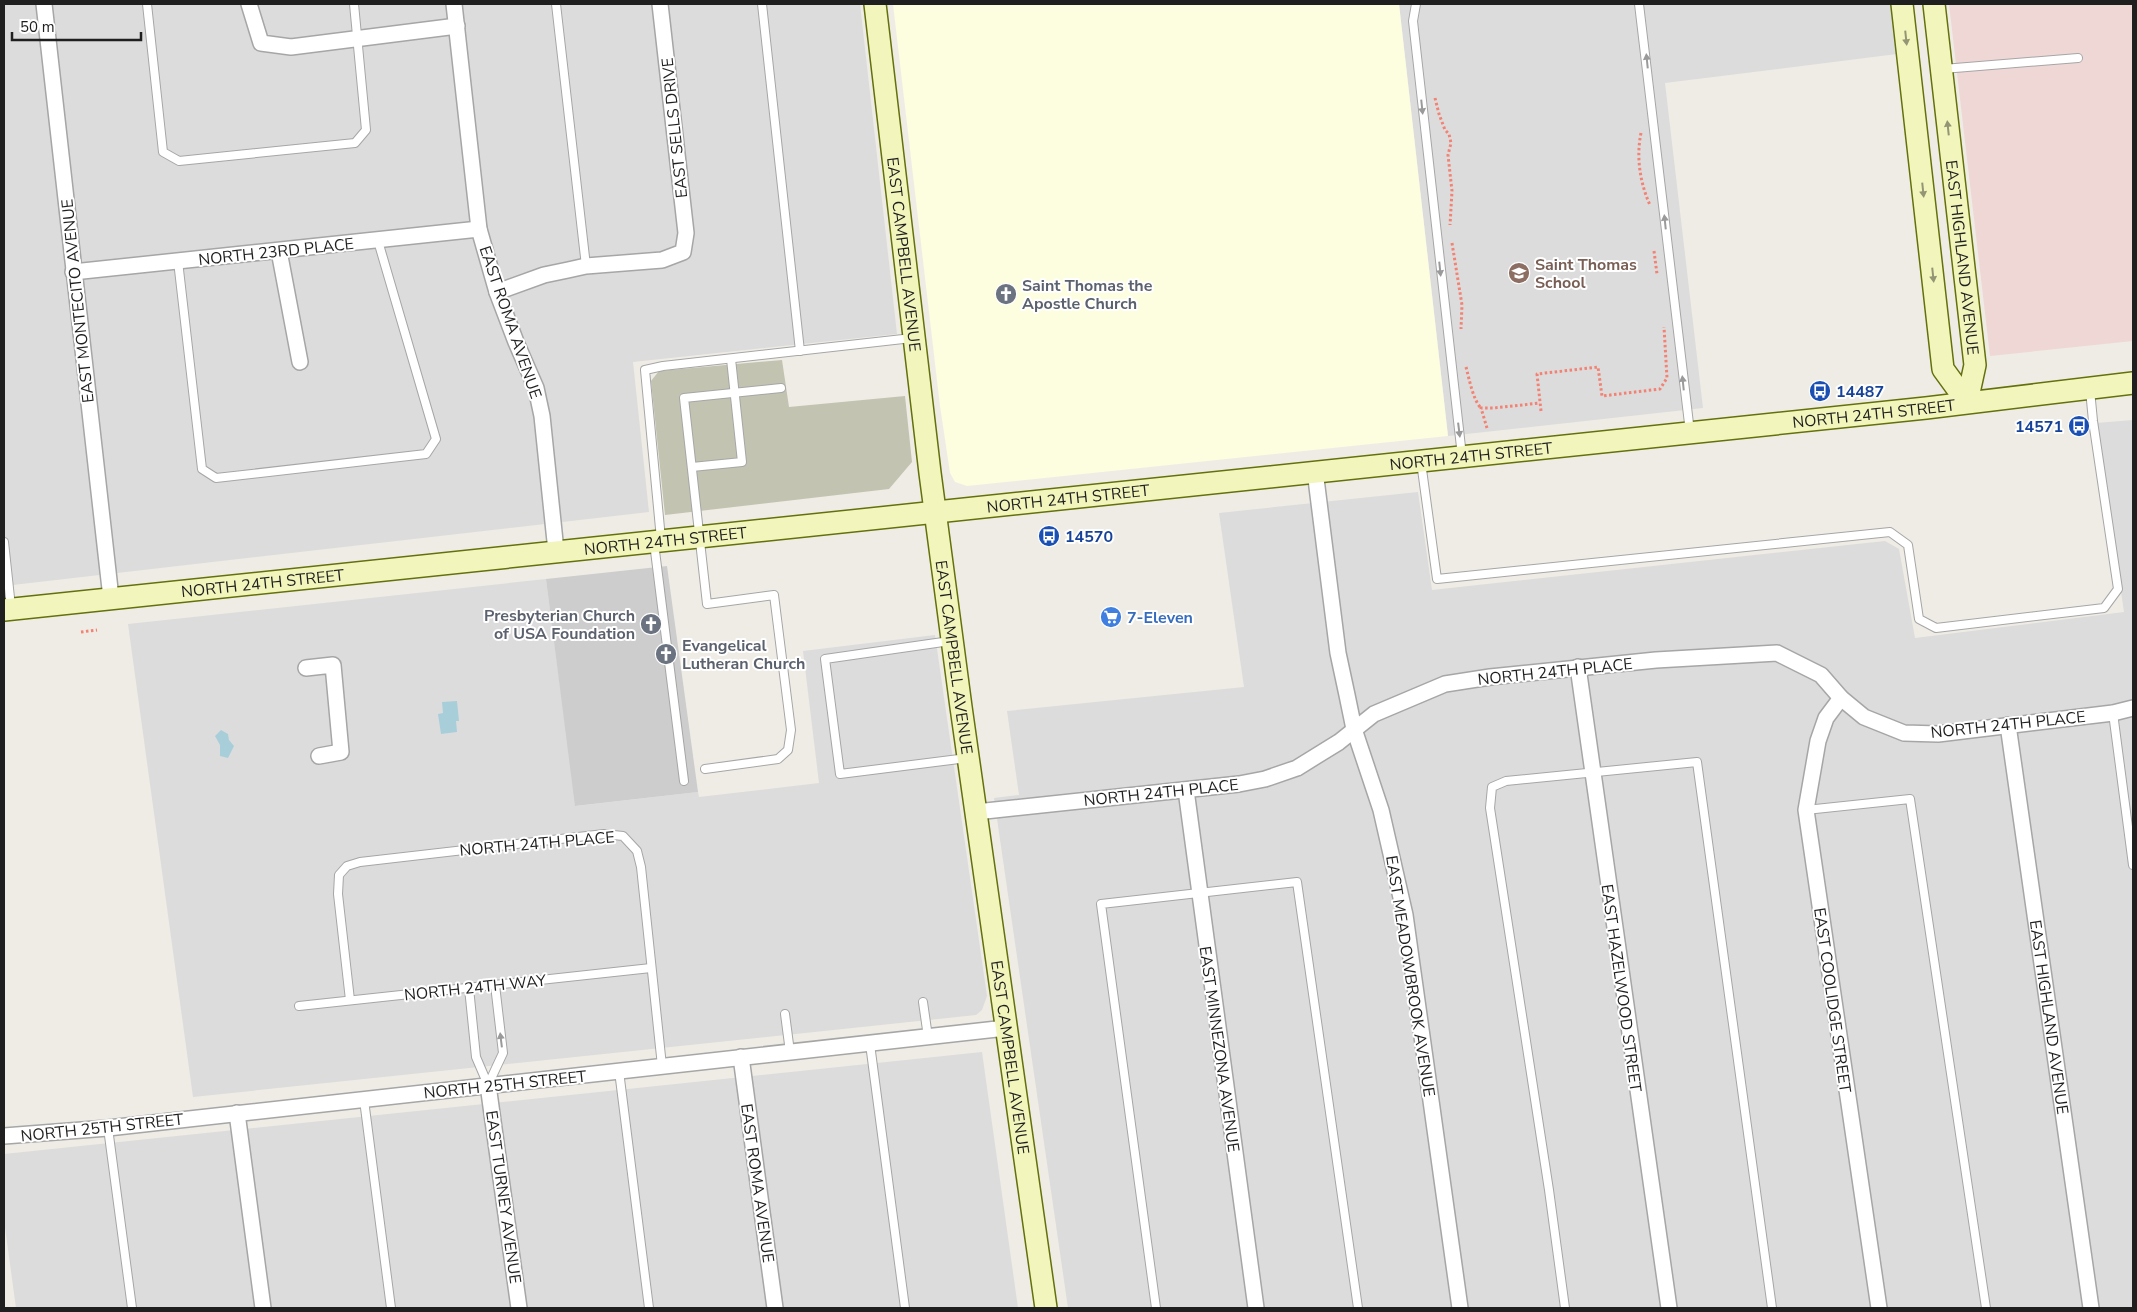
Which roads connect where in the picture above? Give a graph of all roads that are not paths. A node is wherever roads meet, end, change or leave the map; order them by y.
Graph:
1 (44, 4) edge
2 (147, 4) edge
3 (249, 4) edge
4 (354, 4) edge
5 (454, 4) edge
6 (556, 4) edge
7 (660, 4) edge
8 (762, 4) edge
9 (875, 4) edge
10 (1416, 4) edge
11 (1639, 4) edge
12 (1902, 4) edge
13 (1934, 4) edge
14 (457, 26) junction
15 (358, 38) junction
16 (2078, 58) dead end
17 (1941, 69) junction
18 (1910, 72) junction
19 (479, 229) junction
20 (378, 241) junction
21 (279, 251) junction
22 (178, 261) junction
23 (586, 266) junction
24 (73, 272) junction
25 (497, 292) junction
26 (914, 338) junction
27 (800, 351) junction
28 (731, 359) junction
29 (300, 362) dead end
30 (2133, 383) edge
31 (781, 388) dead end
32 (2090, 388) junction
33 (735, 392) junction
34 (1967, 402) junction
35 (1690, 432) junction
36 (1462, 456) junction
37 (1421, 461) junction
38 (692, 467) junction
39 (1315, 471) junction
40 (936, 512) junction
41 (699, 536) junction
42 (657, 541) junction
43 (4, 542) edge
44 (556, 551) junction
45 (111, 598) junction
46 (7, 610) edge
47 (952, 641) junction
48 (1578, 667) junction
49 (306, 668) dead end
50 (1841, 698) junction
51 (2133, 708) edge
52 (2114, 713) junction
53 (2008, 725) junction
54 (1354, 729) junction
55 (319, 756) dead end
56 (968, 758) junction
57 (706, 769) dead end
58 (1592, 771) junction
59 (684, 781) dead end
60 (1186, 790) junction
61 (1806, 810) junction
62 (976, 812) junction
63 (2133, 865) edge
64 (1199, 893) junction
65 (652, 968) junction
66 (495, 985) junction
67 (469, 988) junction
68 (350, 1000) junction
69 (923, 1002) dead end
70 (299, 1006) dead end
71 (785, 1014) dead end
72 (1006, 1028) junction
73 (928, 1037) junction
74 (870, 1044) junction
75 (790, 1052) junction
76 (742, 1057) junction
77 (662, 1066) junction
78 (619, 1071) junction
79 (488, 1086) junction
80 (364, 1100) junction
81 (237, 1113) junction
82 (108, 1128) junction
83 (4, 1136) edge
84 (132, 1308) edge
85 (263, 1308) edge
86 (391, 1308) edge
87 (519, 1308) edge
88 (649, 1308) edge
89 (775, 1308) edge
90 (905, 1308) edge
91 (1046, 1308) edge
92 (1156, 1308) edge
93 (1256, 1308) edge
94 (1358, 1308) edge
95 (1460, 1308) edge
96 (1565, 1308) edge
97 (1669, 1308) edge
98 (1772, 1308) edge
99 (1879, 1308) edge
100 (1986, 1308) edge
101 (2091, 1308) edge

1 - 24 street, EAST MONTECITO AVENUE
2 - 15 lane
3 - 15 street
4 - 15 lane
5 - 14 street, EAST ROMA AVENUE
6 - 23 lane
7 - 23 street, EAST SELLS DRIVE
8 - 27 lane
9 - 26 main road, EAST CAMPBELL AVENUE
10 -> 36 lane
35 -> 11 lane
12 -> 18 main road, EAST HIGHLAND AVENUE
13 - 17 main road, EAST HIGHLAND AVENUE
14 - 15 street
14 - 19 street, EAST ROMA AVENUE
16 - 17 lane
17 - 18 main road
34 -> 17 main road, EAST HIGHLAND AVENUE
18 -> 34 main road, EAST HIGHLAND AVENUE
19 - 20 street, NORTH 23RD PLACE
19 - 25 street, EAST ROMA AVENUE
20 - 21 street, NORTH 23RD PLACE
20 - 22 lane
21 - 22 street, NORTH 23RD PLACE
21 - 29 street
22 - 24 street, NORTH 23RD PLACE
23 - 25 street
24 - 45 street, EAST MONTECITO AVENUE
25 - 44 street, EAST ROMA AVENUE
26 - 27 lane
26 - 40 main road, EAST CAMPBELL AVENUE
27 - 28 lane
28 - 33 lane
28 - 42 lane
30 - 32 main road, NORTH 24TH STREET
31 - 33 lane
32 - 34 main road, NORTH 24TH STREET
32 - 37 lane
33 - 38 lane
33 - 38 lane
34 - 35 main road, NORTH 24TH STREET
35 - 36 main road, NORTH 24TH STREET
36 - 37 main road, NORTH 24TH STREET
37 - 39 main road, NORTH 24TH STREET
38 - 41 lane
39 - 40 main road, NORTH 24TH STREET
39 - 54 street, EAST MEADOWBROOK AVENUE
40 - 41 main road, NORTH 24TH STREET
40 - 47 main road, EAST CAMPBELL AVENUE
41 - 42 main road, NORTH 24TH STREET
41 - 57 lane
42 - 44 main road, NORTH 24TH STREET
42 - 59 lane
43 - 46 lane
44 - 45 main road, NORTH 24TH STREET
45 - 46 main road, NORTH 24TH STREET
47 - 56 main road, EAST CAMPBELL AVENUE
47 - 56 lane
48 - 50 street, NORTH 24TH PLACE
48 - 54 street, NORTH 24TH PLACE
48 - 58 street, EAST HAZELWOOD STREET
49 - 55 street
50 - 53 street, NORTH 24TH PLACE
50 - 61 street, EAST COOLIDGE STREET
51 - 52 street, NORTH 24TH PLACE
52 - 53 street, NORTH 24TH PLACE
52 - 63 lane
53 - 101 street, EAST HIGHLAND AVENUE
54 - 60 street, NORTH 24TH PLACE
54 - 95 street, EAST MEADOWBROOK AVENUE
56 - 62 main road, EAST CAMPBELL AVENUE
58 - 96 lane
58 - 97 street, EAST HAZELWOOD STREET
58 - 98 lane
60 - 62 street, NORTH 24TH PLACE
60 - 64 street, EAST MINNEZONA AVENUE
61 - 99 street, EAST COOLIDGE STREET
61 - 100 lane
62 - 72 main road, EAST CAMPBELL AVENUE
64 - 92 lane
64 - 93 street, EAST MINNEZONA AVENUE
64 - 94 lane
65 - 66 lane, NORTH 24TH WAY
65 - 68 lane, NORTH 24TH PLACE
65 - 77 lane, NORTH 24TH PLACE
66 - 67 lane, NORTH 24TH WAY
79 -> 66 lane
67 - 68 lane, NORTH 24TH WAY
67 - 79 lane
68 - 70 lane, NORTH 24TH WAY
69 - 73 lane
71 - 75 lane
72 - 73 street, NORTH 25TH STREET
72 - 91 main road, EAST CAMPBELL AVENUE
73 - 74 street, NORTH 25TH STREET
74 - 75 street, NORTH 25TH STREET
74 - 90 lane
75 - 76 street, NORTH 25TH STREET
76 - 77 street, NORTH 25TH STREET
76 - 89 street, EAST ROMA AVENUE
77 - 78 street, NORTH 25TH STREET
78 - 79 street, NORTH 25TH STREET
78 - 88 lane
79 - 80 street, NORTH 25TH STREET
79 - 87 street, EAST TURNEY AVENUE
80 - 81 street, NORTH 25TH STREET
80 - 86 lane
81 - 82 street, NORTH 25TH STREET
81 - 85 street
82 - 83 street, NORTH 25TH STREET
82 - 84 lane

